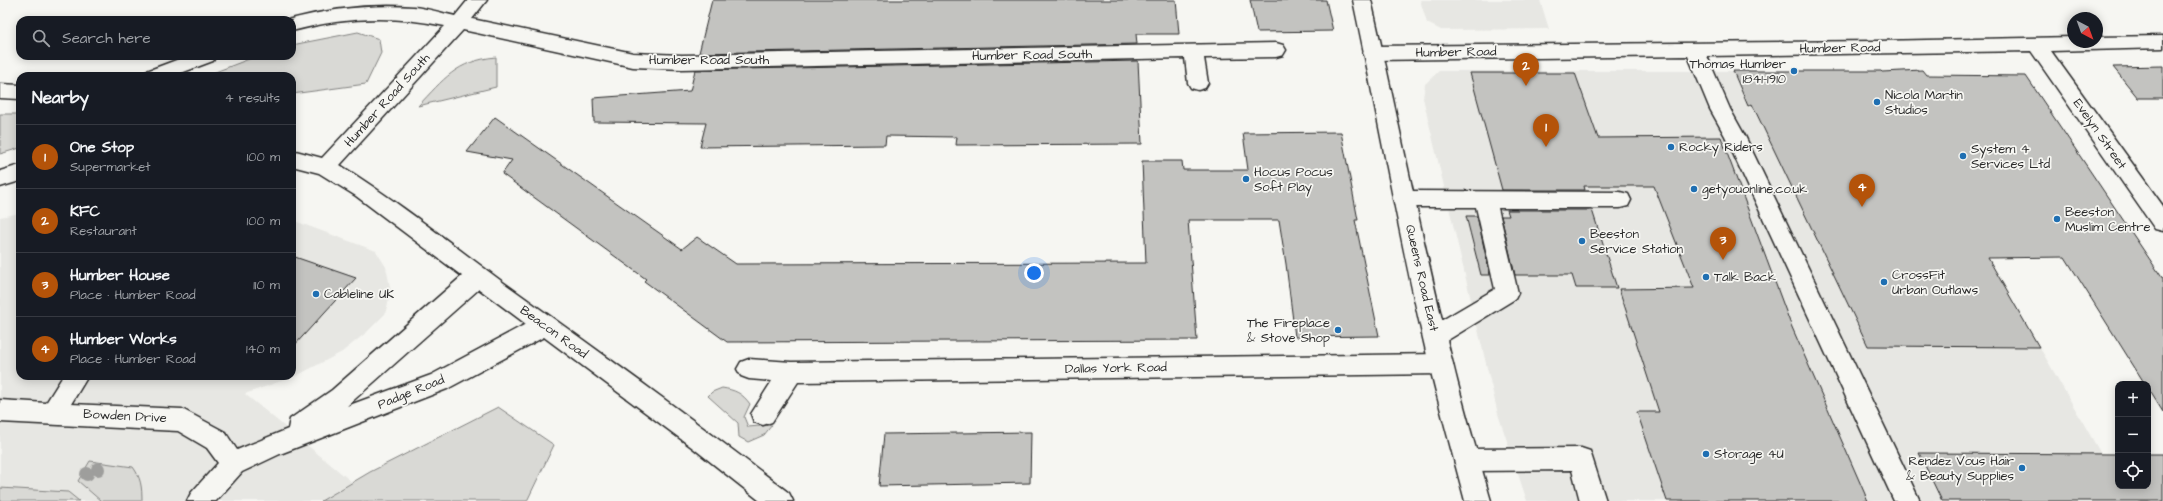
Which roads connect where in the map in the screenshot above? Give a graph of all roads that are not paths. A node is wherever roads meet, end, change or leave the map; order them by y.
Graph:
1 (478, 0) edge
2 (1362, 0) edge
3 (460, 22) junction
4 (296, 24) edge
5 (2163, 42) edge
6 (2037, 45) junction
7 (1276, 50) dead end
8 (1695, 50) junction
9 (1194, 53) junction
10 (1373, 53) junction
11 (196, 60) edge
12 (164, 72) edge
13 (1198, 84) dead end
14 (0, 91) edge
15 (16, 92) edge
16 (296, 159) edge
17 (326, 167) junction
18 (16, 174) edge
19 (0, 179) edge
20 (1485, 198) junction
21 (1404, 199) junction
22 (1620, 200) dead end
23 (2163, 223) edge
24 (478, 276) junction
25 (544, 325) junction
26 (1435, 336) junction
27 (1441, 364) junction
28 (749, 369) dead end
29 (792, 372) junction
30 (73, 380) edge
31 (0, 411) edge
32 (53, 412) junction
33 (763, 414) dead end
34 (271, 446) junction
35 (1468, 460) junction
36 (233, 464) junction
37 (200, 501) edge
38 (780, 501) edge
39 (1478, 501) edge
40 (1593, 501) edge
41 (1907, 501) edge

1 - 3 street
2 - 10 street, Queens Road East
3 - 4 street
3 - 9 street, Humber Road South
3 - 17 street, Humber Road South
5 - 6 street, Humber Road
6 - 8 street, Humber Road
6 - 23 street, Evelyn Street
7 - 9 street, Humber Road South
8 - 10 street, Humber Road
8 - 41 street
9 - 13 street
10 - 21 street, Queens Road East
11 - 12 street
14 - 15 street
16 - 17 street
17 - 24 street, Beacon Road
18 - 19 street
20 - 21 street
20 - 22 street
20 - 26 street
21 - 26 street, Queens Road East
24 - 25 street, Beacon Road
24 - 34 street, Padge Road
25 - 34 street, Padge Road
25 - 38 street, Beacon Road
26 - 27 street, Queens Road East
27 - 29 street, Dallas York Road
27 - 35 street, Queens Road East
28 - 29 street, Dallas York Road
29 - 33 street
30 - 32 street
31 - 32 street, Bowden Drive
32 - 36 street, Bowden Drive
34 - 36 street, Padge Road
35 - 39 street, Queens Road East
35 - 40 street
36 - 37 street, Padge Road

